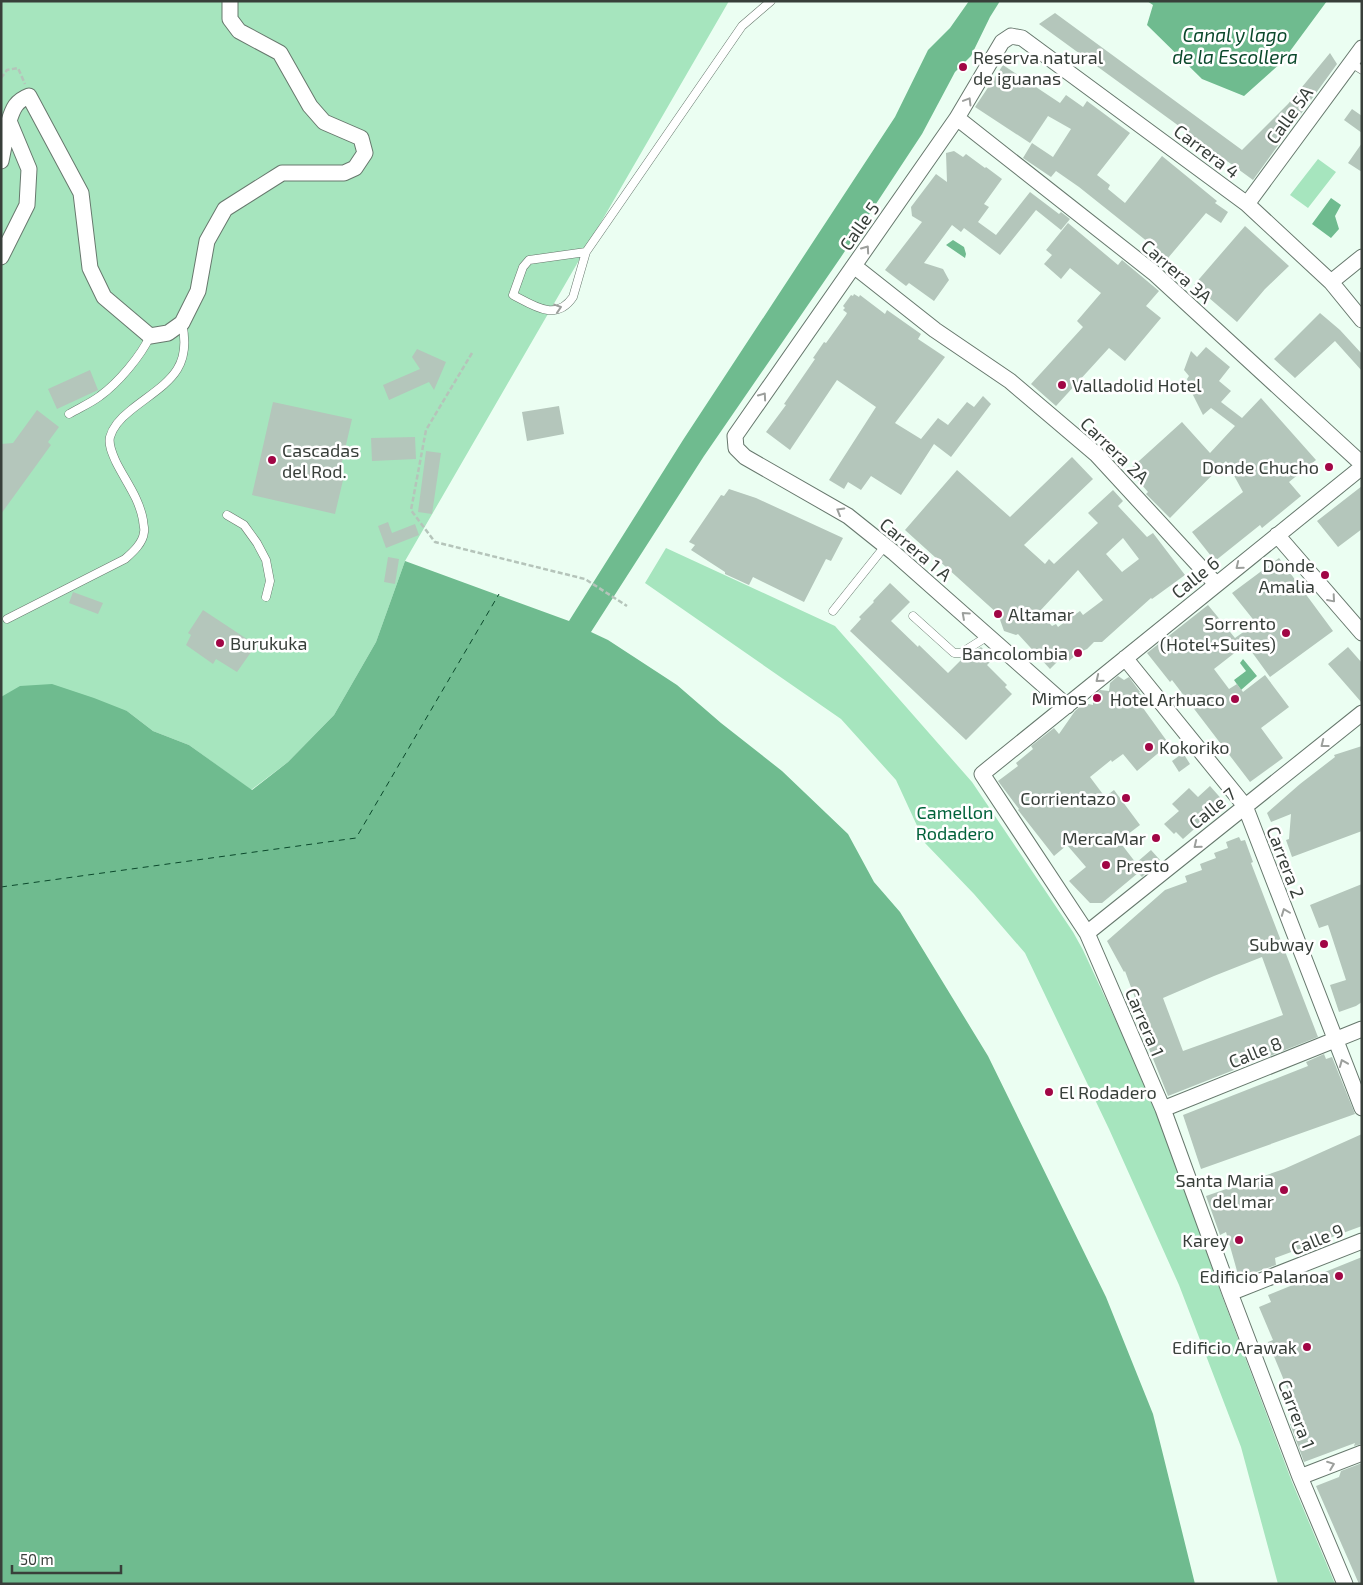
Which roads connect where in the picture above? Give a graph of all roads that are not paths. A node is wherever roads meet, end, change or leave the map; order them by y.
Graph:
1 (230, 1) edge
2 (771, 1) edge
3 (1011, 36) joint
4 (1362, 48) edge
5 (1356, 66) edge
6 (957, 118) junction
7 (9, 121) junction
8 (1, 161) edge
9 (1247, 204) junction
10 (586, 252) junction
11 (1, 257) edge
12 (1362, 257) edge
13 (854, 266) junction
14 (1331, 282) junction
15 (1362, 320) edge
16 (182, 323) junction
17 (150, 336) junction
18 (69, 414) dead end
19 (735, 436) joint
20 (1362, 466) edge
21 (227, 515) dead end
22 (1277, 535) junction
23 (885, 546) junction
24 (1216, 584) junction
25 (266, 597) dead end
26 (833, 611) dead end
27 (913, 616) dead end
28 (7, 619) dead end
29 (1362, 633) edge
30 (988, 636) junction
31 (1125, 658) junction
32 (1066, 706) junction
33 (1362, 713) edge
34 (982, 774) joint
35 (1245, 806) junction
36 (1087, 933) junction
37 (1362, 1029) edge
38 (1334, 1040) junction
39 (1362, 1108) edge
40 (1163, 1109) junction
41 (1362, 1241) edge
42 (1230, 1293) junction
43 (1362, 1453) edge
44 (1300, 1477) junction
45 (1345, 1584) edge

1 - 16 street
2 - 10 lane
6 -> 3 street, Calle 5
3 - 9 street, Carrera 4
4 - 5 street, Calle 5A
5 - 9 street, Calle 5A
13 -> 6 street, Calle 5
6 - 20 street, Carrera 3A
7 - 8 street
7 - 11 street
7 - 17 street
9 - 14 street, Carrera 4
10 -> 10 lane
12 - 14 street
19 -> 13 street, Calle 5
13 - 24 street, Carrera 2A
14 - 15 street, Carrera 4
16 - 17 street
16 - 28 lane
17 - 18 lane
23 -> 19 street, Carrera 1 A
20 - 22 street, Calle 6
21 - 25 lane
22 -> 24 street, Calle 6
22 -> 29 street
23 - 26 lane
30 -> 23 street, Carrera 1 A
24 - 31 street, Calle 6
27 - 30 lane
30 - 32 street, Carrera 1 A
31 -> 32 street, Calle 6
31 - 35 street, Carrera 2
32 - 34 street, Calle 6
33 -> 35 street, Calle 7
34 - 36 street, Carrera 1
35 -> 36 street, Calle 7
38 -> 35 street, Carrera 2
36 - 40 street, Carrera 1
37 - 38 street, Calle 8
39 -> 38 street, Carrera 2
38 - 40 street, Calle 8
40 - 42 street, Carrera 1
41 - 42 street, Calle 9
42 - 44 street, Carrera 1
44 -> 43 street
44 - 45 street, Carrera 1

